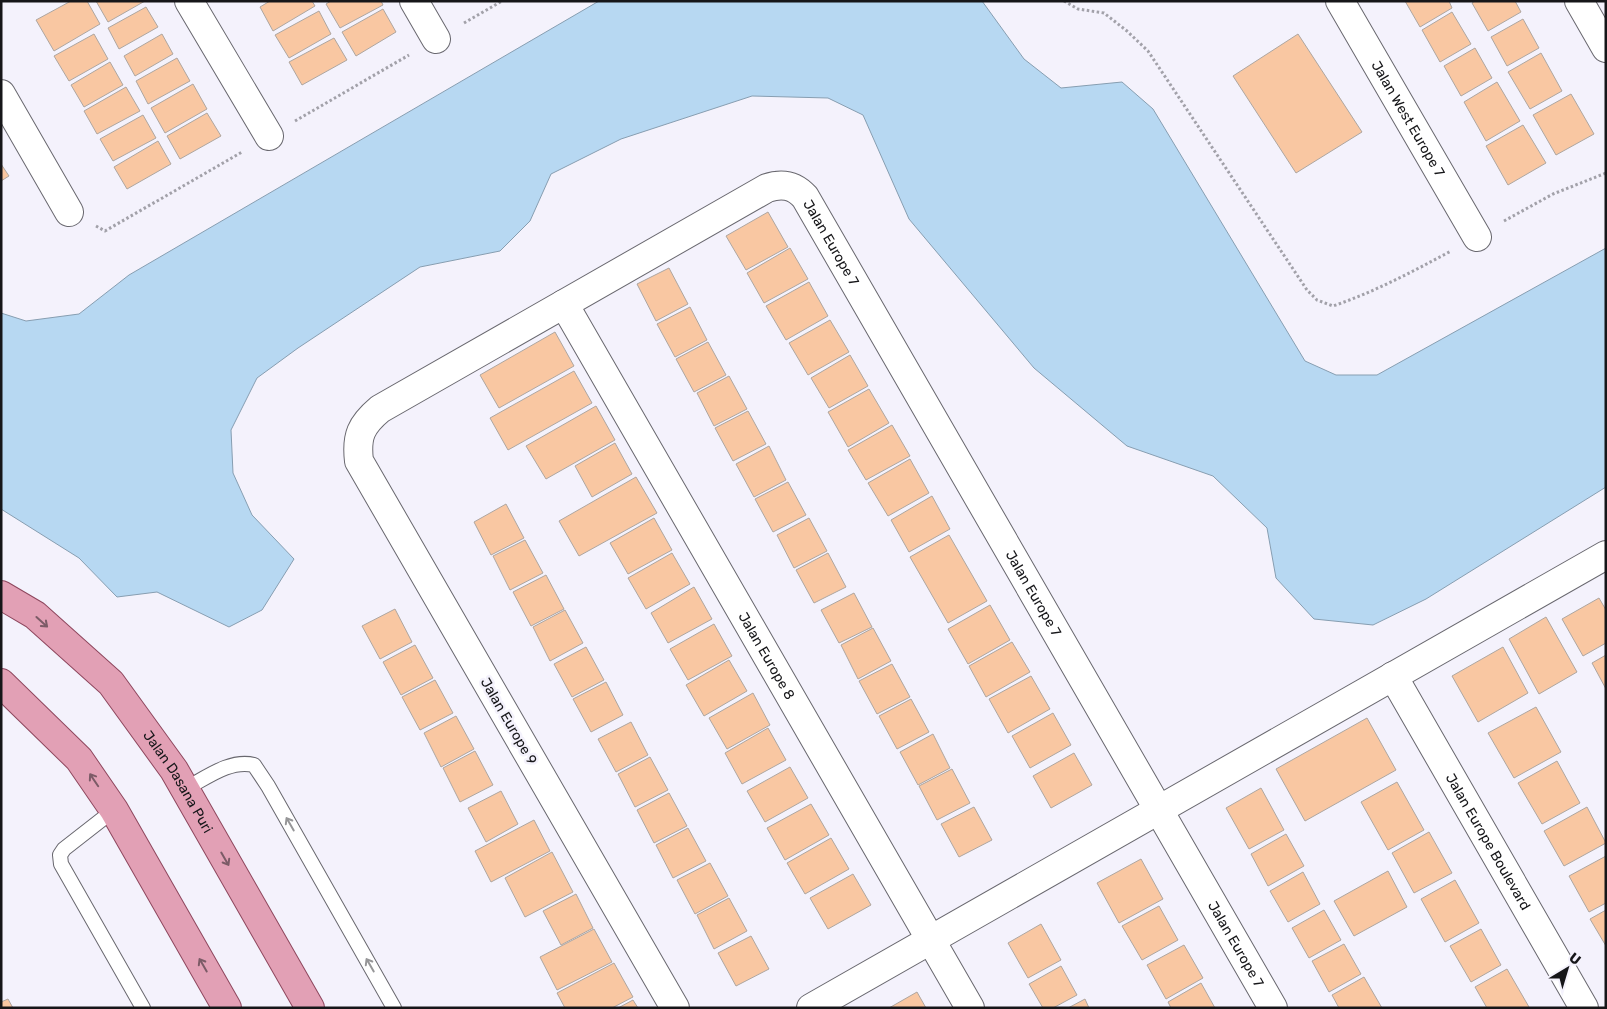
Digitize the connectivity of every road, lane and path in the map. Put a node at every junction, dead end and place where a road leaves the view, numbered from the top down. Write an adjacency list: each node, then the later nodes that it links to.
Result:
1 (189, 1): 9 (street)
2 (414, 1): 6 (street)
3 (1064, 1): 12 (path)
4 (1340, 1): 12 (street, Jalan West Europe 7)
5 (1579, 1): 7 (street)
6 (436, 39)
7 (1606, 48)
8 (1, 94): 11 (street)
9 (269, 136)
10 (1606, 173): 12 (path)
11 (69, 212)
12 (1476, 237)
13 (564, 304): 20 (street, Jalan Europe 7); 21 (street, Jalan Europe 8); 26 (street, Jalan Europe 9)
14 (1606, 556): 16 (street)
15 (1, 595): 18 (main road, Jalan Dasana Puri, one-way to 18)
16 (1393, 676): 20 (street); 30 (street, Jalan Europe Boulevard)
17 (1, 683): 19 (main road, one-way to 17)
18 (185, 789): 24 (main road, Jalan Dasana Puri, one-way to 24); 25 (lane, one-way to 18)
19 (114, 810): 22 (lane); 23 (main road, one-way to 19)
20 (1158, 810): 21 (street); 29 (street, Jalan Europe 7)
21 (931, 940): 27 (street); 28 (street, Jalan Europe 8)
22 (143, 1008)
23 (227, 1008)
24 (310, 1008)
25 (394, 1008)
26 (675, 1008)
27 (812, 1008)
28 (970, 1008)
29 (1273, 1008)
30 (1584, 1008)

